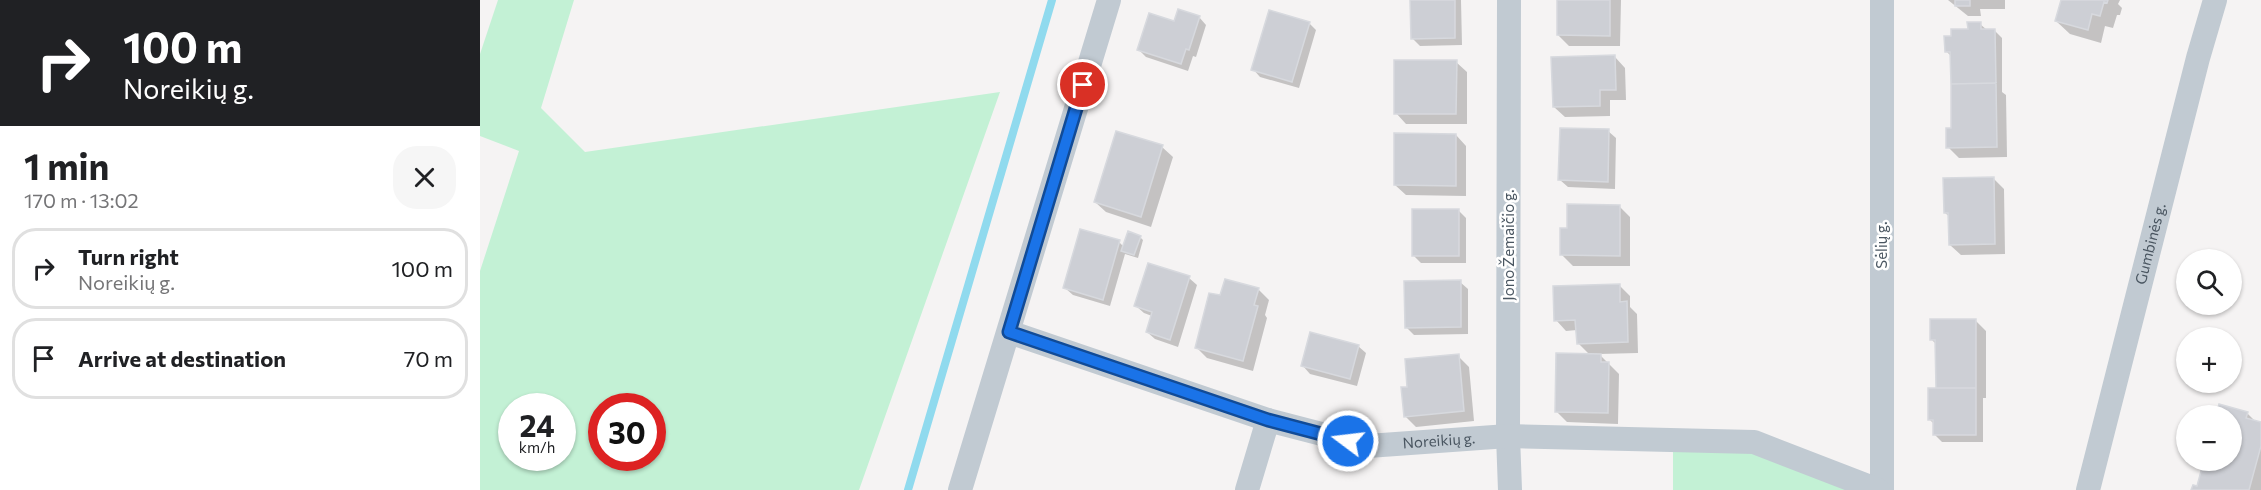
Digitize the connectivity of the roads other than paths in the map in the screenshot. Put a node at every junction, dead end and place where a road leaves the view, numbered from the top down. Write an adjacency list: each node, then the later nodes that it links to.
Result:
1 (1109, 0): 5 (street)
2 (1509, 0): 7 (street, Jono Žemaičio g.)
3 (1882, 0): 11 (street, Sėlių g.)
4 (2215, 0): 12 (street, Gumbinės g.)
5 (1009, 332): 6 (street, Noreikių g.); 8 (street)
6 (1268, 420): 7 (street, Noreikių g.); 9 (street)
7 (1508, 436): 10 (street, Jono Žemaičio g.); 11 (street, Noreikių g.)
8 (960, 490)
9 (1247, 490)
10 (1510, 490)
11 (1880, 490)
12 (2088, 490)

